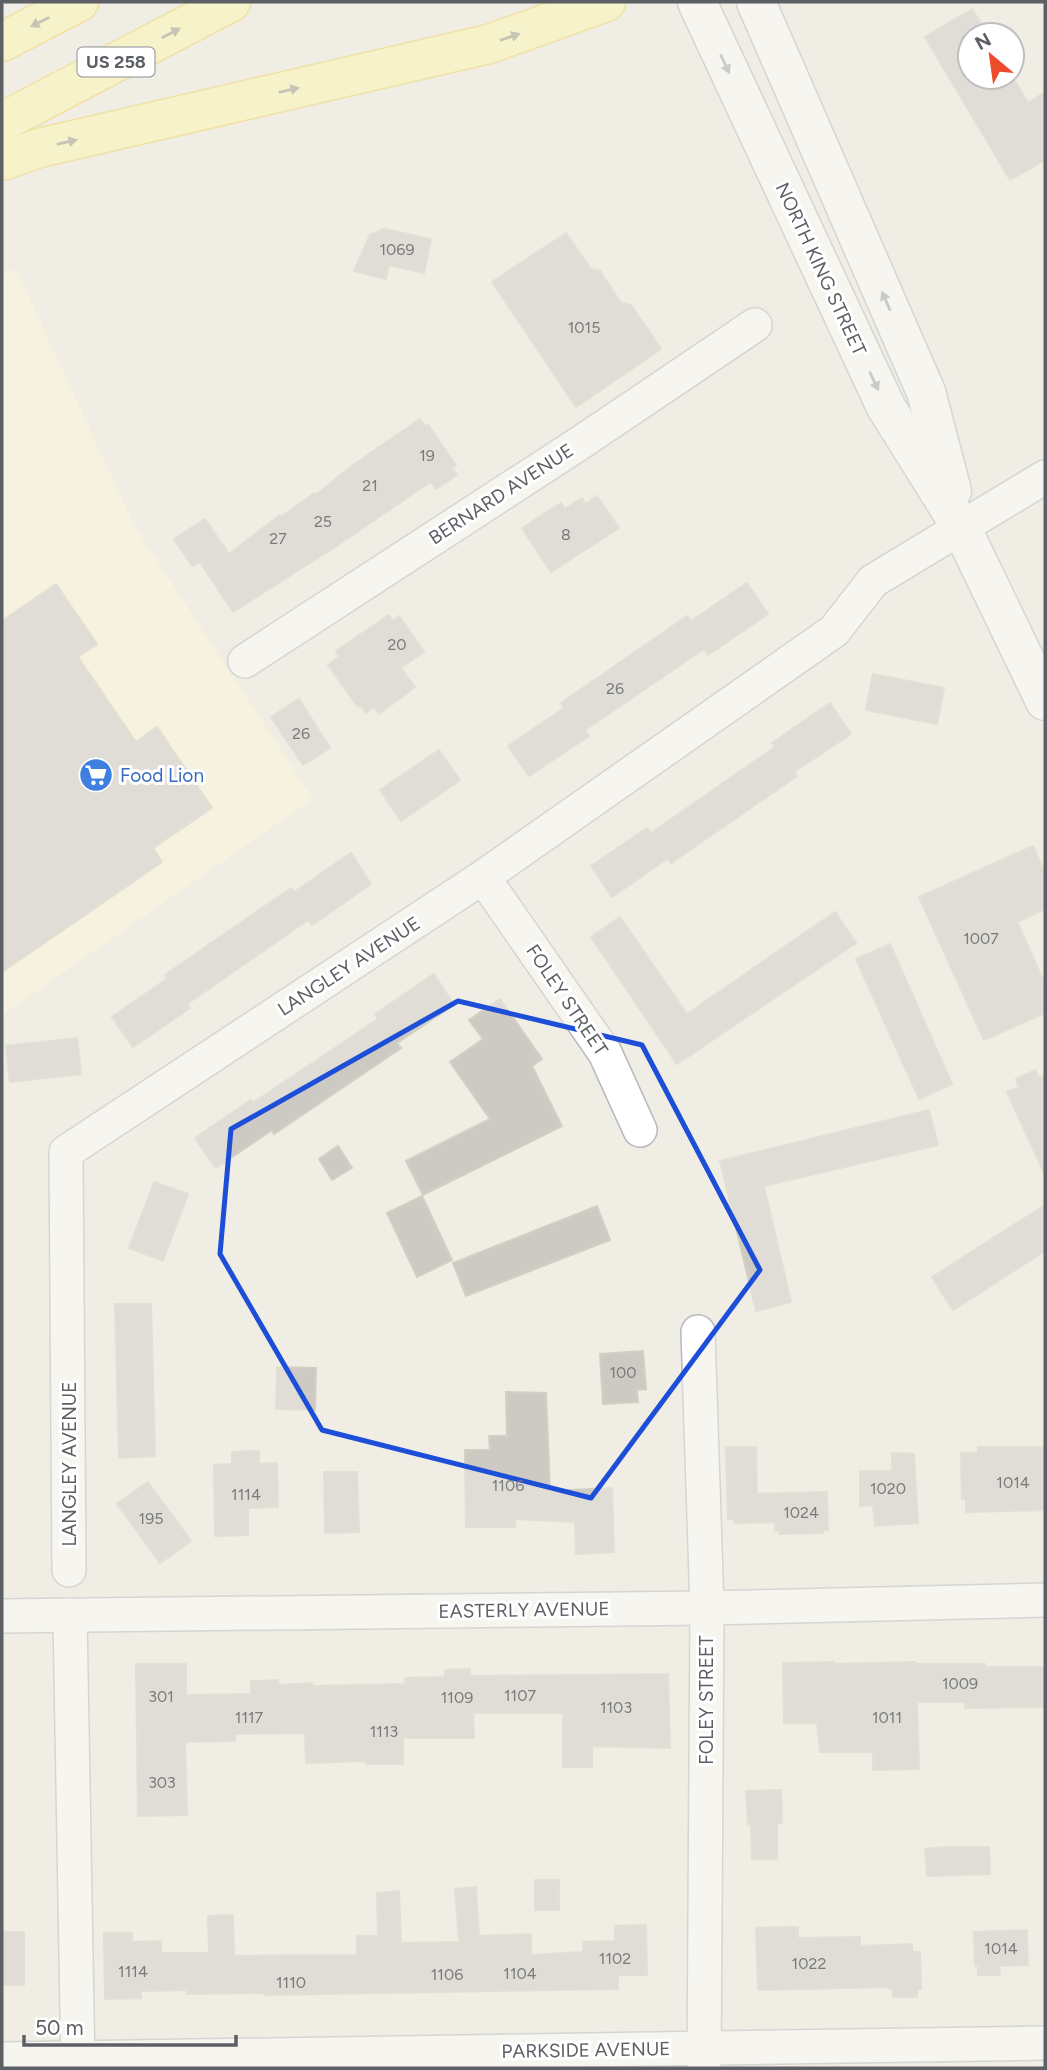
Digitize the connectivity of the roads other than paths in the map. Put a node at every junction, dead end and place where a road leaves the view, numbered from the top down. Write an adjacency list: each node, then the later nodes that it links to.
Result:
1 (79, 2): 6 (main road, one-way to 6)
2 (231, 2): 7 (main road, US 258, one-way to 2)
3 (607, 2): 8 (main road, one-way to 3)
4 (696, 2): 11 (main road, NORTH KING STREET, one-way to 11)
5 (756, 2): 11 (main road, NORTH KING STREET, one-way to 5)
6 (2, 42)
7 (2, 122)
8 (2, 161)
9 (755, 325): 12 (street, BERNARD AVENUE)
10 (1045, 477): 11 (street, LANGLEY AVENUE)
11 (961, 527): 13 (main road, NORTH KING STREET); 14 (street, LANGLEY AVENUE)
12 (245, 661)
13 (1045, 701)
14 (484, 877): 15 (street, FOLEY STREET); 17 (street, LANGLEY AVENUE)
15 (640, 1130)
16 (698, 1332): 19 (street, FOLEY STREET)
17 (69, 1570)
18 (1045, 1600): 19 (street, EASTERLY AVENUE)
19 (707, 1608): 20 (street, EASTERLY AVENUE); 23 (street, FOLEY STREET)
20 (70, 1615): 21 (street, EASTERLY AVENUE); 25 (street)
21 (2, 1616)
22 (1045, 2043): 23 (street, PARKSIDE AVENUE)
23 (704, 2058): 25 (street, PARKSIDE AVENUE)
24 (2, 2059): 25 (street, PARKSIDE AVENUE)
25 (78, 2063)

